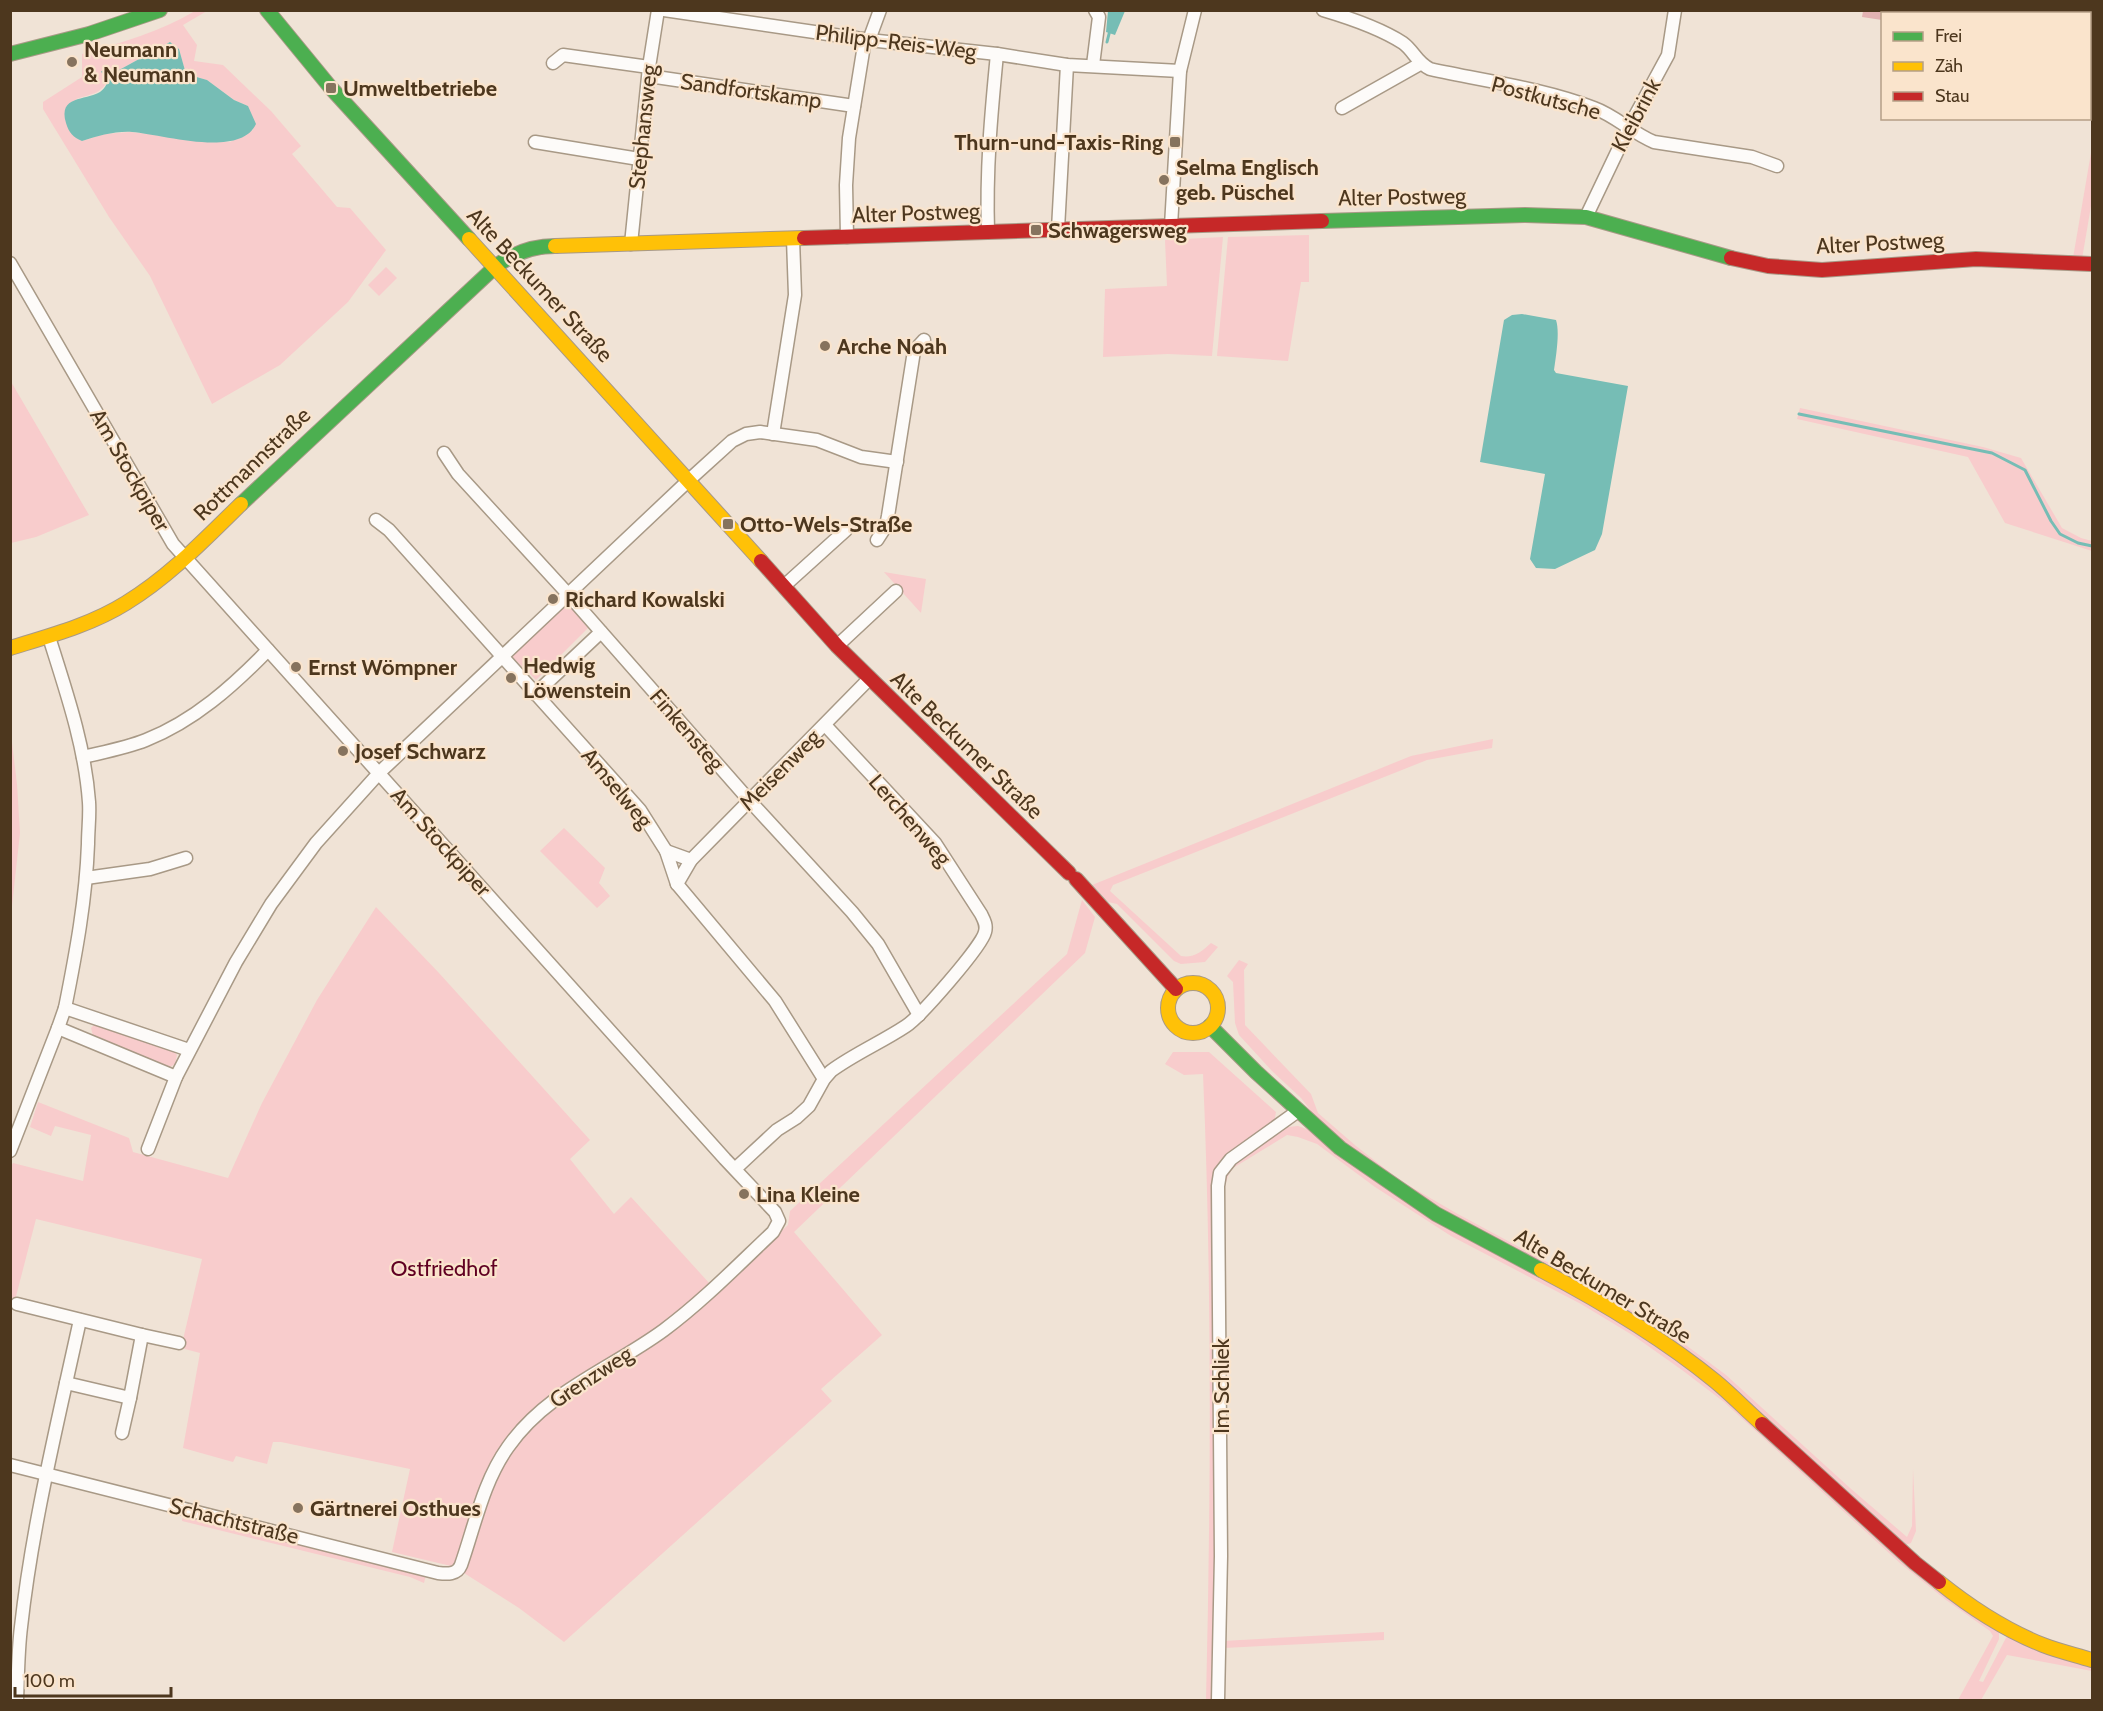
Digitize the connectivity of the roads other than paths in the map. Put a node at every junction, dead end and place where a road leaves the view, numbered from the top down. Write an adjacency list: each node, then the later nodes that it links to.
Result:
1 (160, 10): 11 (street)
2 (267, 10): 34 (street, Alte Beckumer Straße)
3 (658, 10): 17 (street, Stephansweg)
4 (664, 10): 10 (street, Philipp-Reis-Weg)
5 (880, 10): 10 (street)
6 (1095, 10): 16 (street)
7 (1195, 10): 18 (street)
8 (1323, 10): 15 (street)
9 (1675, 10): 21 (street, Kleibrink)
10 (867, 39): 12 (street, Philipp-Reis-Weg); 19 (street)
11 (10, 54)
12 (997, 54): 14 (street, Philipp-Reis-Weg); 28 (street)
13 (553, 63): 17 (street, Sandfortskamp)
14 (1067, 64): 16 (street, Philipp-Reis-Weg); 27 (street)
15 (1420, 64): 20 (street); 21 (street, Postkutsche)
16 (1093, 65): 18 (street, Philipp-Reis-Weg)
17 (649, 71): 19 (street, Sandfortskamp); 23 (street, Stephansweg)
18 (1180, 71): 26 (street)
19 (854, 106): 29 (street)
20 (1342, 108)
21 (1629, 127): 24 (street, Postkutsche); 25 (street, Kleibrink)
22 (535, 142): 23 (street)
23 (639, 159): 31 (street, Stephansweg)
24 (1777, 166)
25 (1586, 217): 26 (street, Alter Postweg); 33 (street, Alter Postweg)
26 (1171, 226): 27 (street, Alter Postweg)
27 (1058, 229): 28 (street, Alter Postweg)
28 (988, 232): 29 (street, Alter Postweg)
29 (847, 237): 30 (street, Alter Postweg)
30 (793, 238): 31 (street, Alter Postweg); 36 (street)
31 (631, 244): 34 (street, Alter Postweg)
32 (10, 263): 43 (street, Am Stockpiper)
33 (2092, 264)
34 (495, 267): 39 (street, Alte Beckumer Straße); 43 (street, Rottmannstraße)
35 (924, 340): 38 (street)
36 (772, 434): 38 (street); 39 (street)
37 (444, 453): 46 (street, Finkensteg)
38 (897, 462): 42 (street)
39 (689, 480): 44 (street, Alte Beckumer Straße); 46 (street)
40 (376, 519): 52 (street, Amselweg)
41 (846, 531): 44 (street)
42 (877, 540)
43 (186, 557): 48 (street, Rottmannstraße); 51 (street, Am Stockpiper)
44 (784, 586): 49 (street, Alte Beckumer Straße)
45 (896, 591): 49 (street)
46 (567, 593): 47 (street, Finkensteg); 52 (street)
47 (601, 632): 54 (street); 58 (street, Finkensteg)
48 (49, 637): 50 (street, Rottmannstraße); 56 (street)
49 (837, 646): 53 (street, Alte Beckumer Straße)
50 (10, 648)
51 (268, 650): 56 (street); 57 (street, Am Stockpiper)
52 (502, 656): 54 (street, Amselweg); 57 (street)
53 (869, 679): 55 (street, Meisenweg); 64 (street, Alte Beckumer Straße)
54 (535, 694): 59 (street, Amselweg)
55 (825, 725): 58 (street, Meisenweg); 66 (street, Lerchenweg)
56 (83, 757): 62 (street)
57 (380, 772): 69 (street); 75 (street, Am Stockpiper)
58 (749, 800): 61 (street, Meisenweg); 66 (street, Finkensteg)
59 (666, 851): 61 (street); 63 (street, Amselweg)
60 (186, 858): 62 (street)
61 (691, 860): 63 (street, Meisenweg)
62 (86, 878): 65 (street)
63 (677, 884): 71 (street, Amselweg)
64 (1176, 989): 67 (street); 67 (street)
65 (65, 1008): 68 (street); 69 (street)
66 (919, 1015): 71 (street, Lerchenweg)
67 (1210, 1026): 72 (street, Alte Beckumer Straße)
68 (58, 1028): 70 (street); 74 (street)
69 (189, 1050): 70 (street)
70 (177, 1077): 73 (street)
71 (824, 1079): 75 (street, Lerchenweg)
72 (1298, 1111): 87 (street, Alte Beckumer Straße); 89 (street, Im Schliek)
73 (148, 1149)
74 (10, 1151)
75 (735, 1169): 76 (street, Am Stockpiper)
76 (779, 1221): 86 (street, Grenzweg)
77 (16, 1304): 78 (street)
78 (80, 1320): 79 (street); 81 (street)
79 (142, 1335): 80 (street); 82 (street)
80 (179, 1343)
81 (66, 1383): 82 (street); 85 (street)
82 (130, 1398): 83 (street)
83 (122, 1433)
84 (10, 1465): 85 (street, Schachtstraße)
85 (45, 1474): 86 (street, Schachtstraße); 88 (street)
86 (457, 1571)
87 (2092, 1660)
88 (17, 1701)
89 (1218, 1701)

